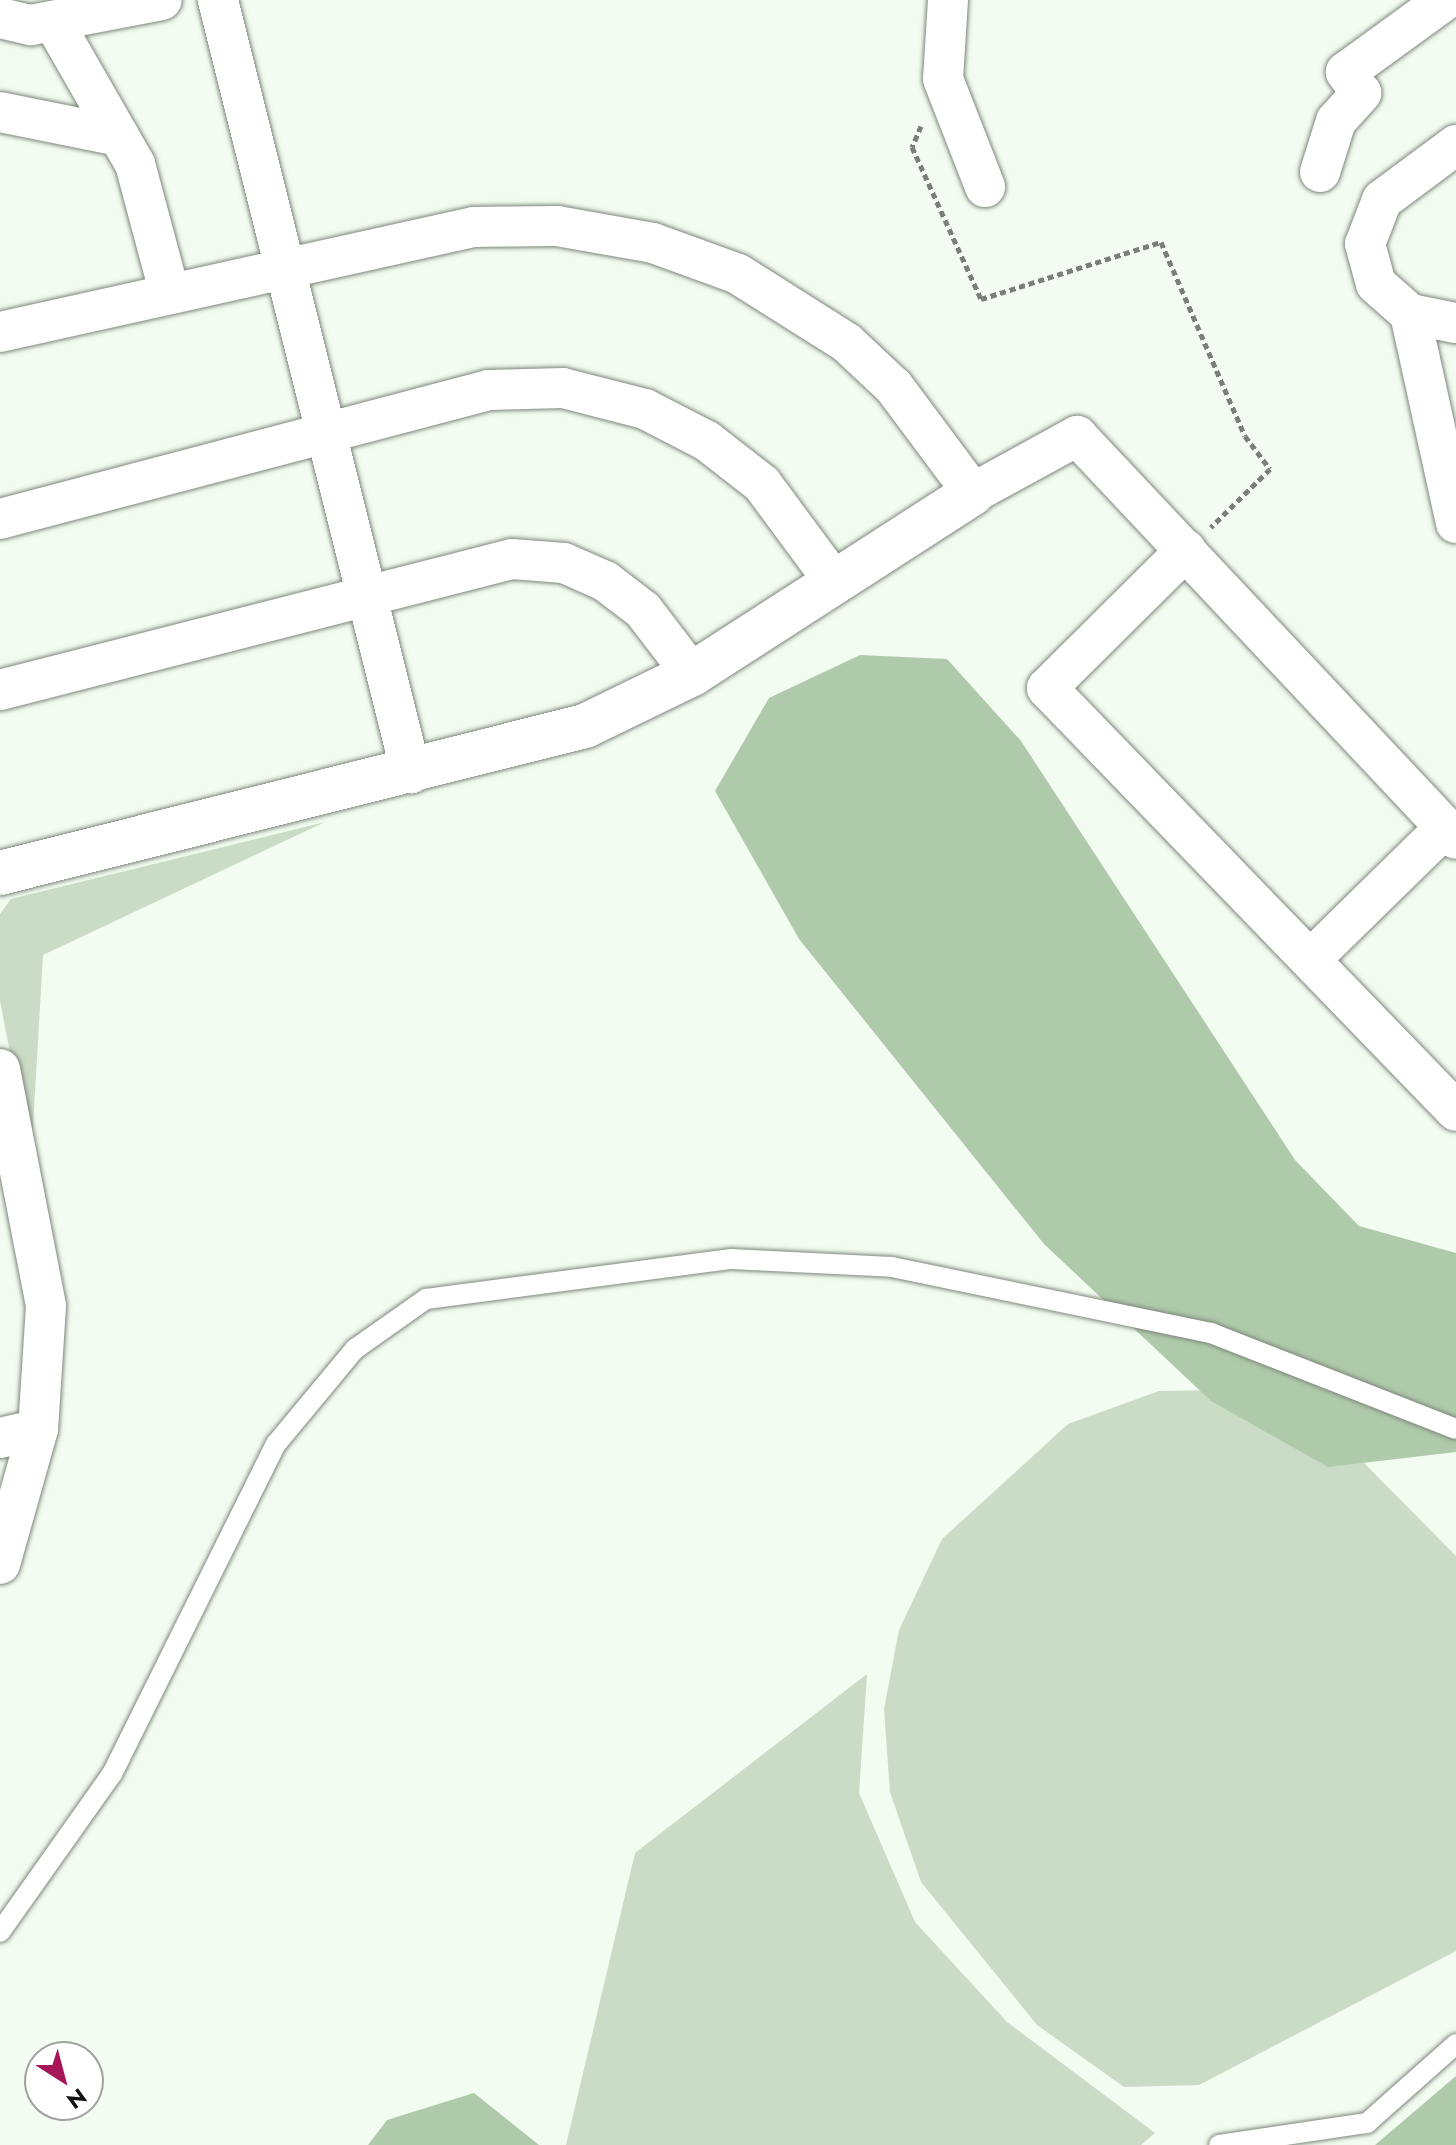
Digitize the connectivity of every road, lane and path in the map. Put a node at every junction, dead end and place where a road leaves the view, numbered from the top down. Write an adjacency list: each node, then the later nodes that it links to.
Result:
1 (162, 0): 6 (street)
2 (218, 0): 13 (street)
3 (948, 0): 12 (street)
4 (1442, 1): 11 (street)
5 (0, 18): 6 (street)
6 (53, 21): 8 (street)
7 (0, 112): 8 (street)
8 (119, 136): 14 (street)
9 (1456, 145): 15 (street)
10 (912, 147): 22 (path)
11 (1320, 172)
12 (985, 187)
13 (287, 264): 14 (street); 18 (street); 19 (street)
14 (169, 291): 17 (street)
15 (1410, 314): 16 (street); 21 (street)
16 (1456, 323)
17 (0, 332)
18 (330, 427): 20 (street); 23 (street); 24 (street)
19 (973, 493): 22 (street); 23 (street)
20 (0, 519)
21 (1456, 523)
22 (1198, 539): 28 (street); 30 (street)
23 (833, 580): 25 (street)
24 (369, 599): 25 (street); 26 (street); 27 (street)
25 (692, 674): 27 (street)
26 (0, 690)
27 (411, 773): 29 (street)
28 (1450, 833): 30 (street)
29 (0, 873)
30 (1311, 959): 32 (street)
31 (0, 1069): 33 (street)
32 (1456, 1111)
33 (15, 1230): 35 (street)
34 (1456, 1429): 37 (lane)
35 (19, 1434): 36 (street)
36 (0, 1564)
37 (0, 1932)
38 (1456, 2044): 39 (lane)
39 (1219, 2145)

